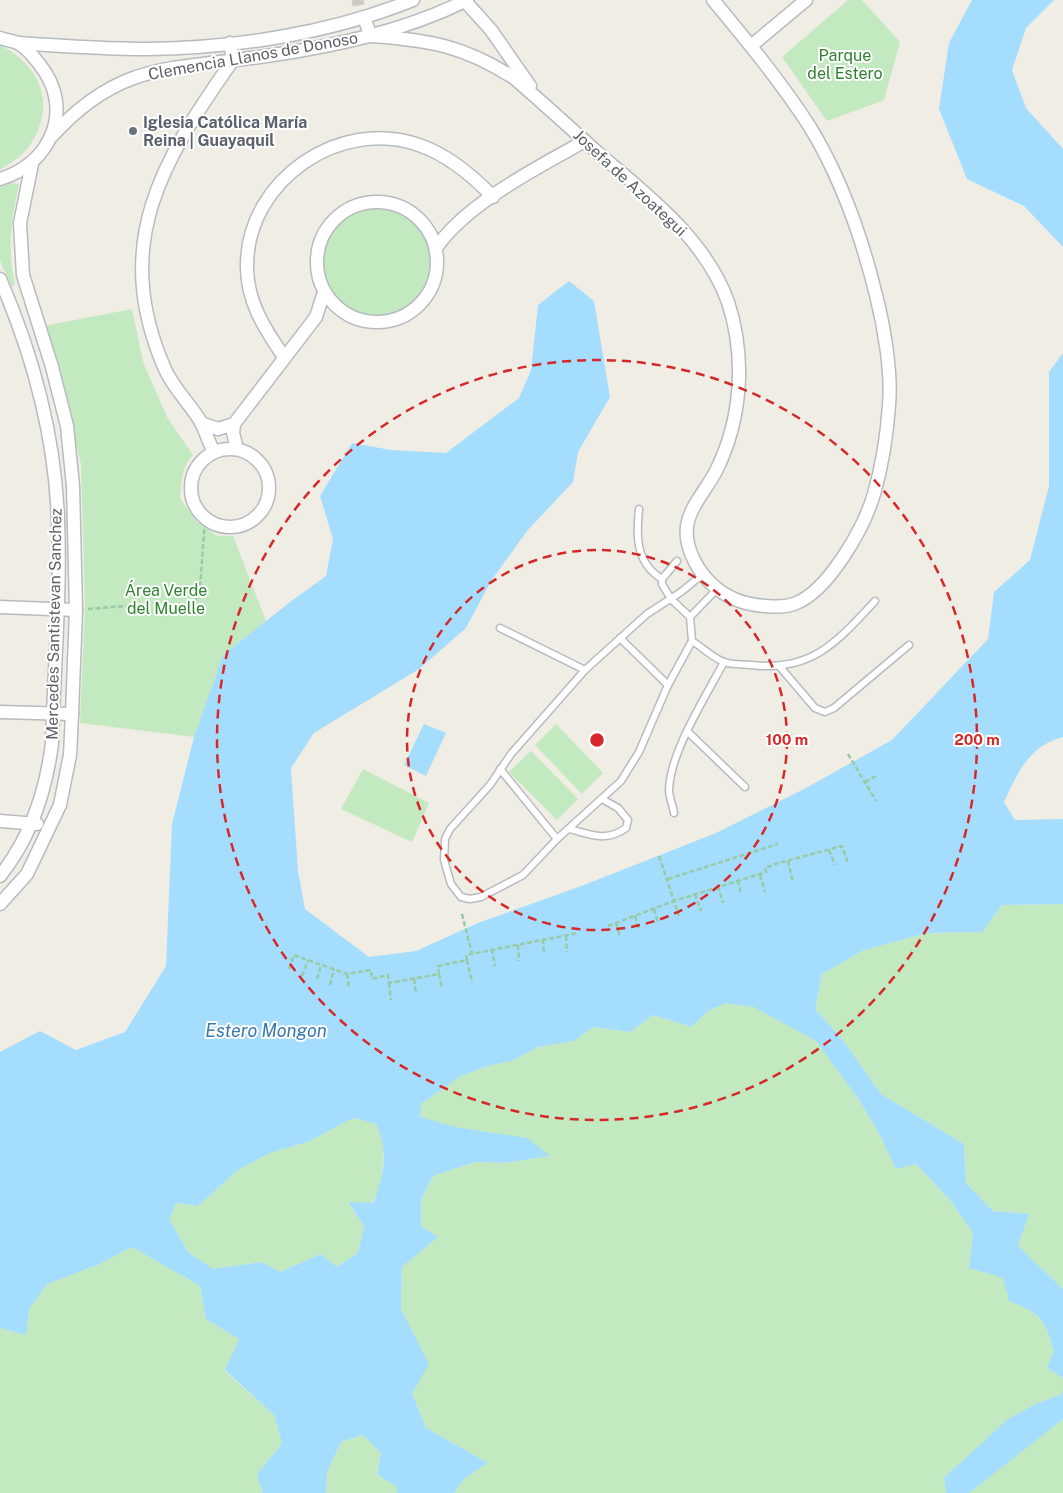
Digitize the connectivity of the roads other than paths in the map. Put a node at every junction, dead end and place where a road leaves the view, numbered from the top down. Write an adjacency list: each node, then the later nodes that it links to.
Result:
1 (413, 0): 5 (street, Clemencia Llanos de Donoso)
2 (465, 0): 6 (street, Clemencia Llanos de Donoso); 12 (street)
3 (713, 0): 10 (street)
4 (806, 0): 10 (street)
5 (364, 18): 6 (street); 9 (street, Clemencia Llanos de Donoso)
6 (371, 36): 11 (street, Clemencia Llanos de Donoso); 12 (street)
7 (0, 38): 8 (street)
8 (18, 43): 9 (street, Clemencia Llanos de Donoso); 13 (street)
9 (230, 43): 11 (street)
10 (751, 46): 36 (street, Josefa de Azoategui)
11 (233, 60): 13 (street, Clemencia Llanos de Donoso); 28 (street)
12 (536, 97): 14 (street, Josefa de Azoategui)
13 (52, 136): 15 (street)
14 (585, 141): 17 (street); 34 (street, Josefa de Azoategui)
15 (32, 164): 16 (street); 23 (street, Mercedes Santistevan Sanchez)
16 (0, 179)
17 (493, 197): 18 (street); 27 (street)
18 (458, 223): 19 (street); 20 (street)
19 (426, 226): 20 (street); 22 (street)
20 (436, 248): 24 (street)
21 (0, 279): 25 (street, Mercedes Santistevan Sanchez)
22 (324, 292): 24 (street); 26 (street)
23 (32, 304): 25 (street); 41 (street, Mercedes Santistevan Sanchez)
24 (337, 308): 26 (street)
25 (12, 312): 40 (street, Mercedes Santistevan Sanchez)
26 (316, 317): 27 (street)
27 (284, 357): 29 (street)
28 (201, 423): 29 (street); 31 (street)
29 (234, 424): 30 (street)
30 (237, 449): 31 (street); 31 (street)
31 (214, 452)
32 (639, 509): 35 (lane)
33 (677, 561): 35 (lane)
34 (703, 574): 36 (street, Josefa de Azoategui); 37 (lane)
35 (662, 579): 37 (lane)
36 (716, 589): 42 (lane)
37 (671, 599): 42 (lane); 44 (lane)
38 (875, 601): 48 (lane)
39 (0, 607): 40 (street)
40 (57, 610): 41 (street); 52 (street, Mercedes Santistevan Sanchez)
41 (76, 610): 53 (street, Mercedes Santistevan Sanchez)
42 (690, 617): 45 (lane)
43 (500, 628): 49 (lane)
44 (620, 638): 49 (lane); 50 (lane)
45 (692, 641): 47 (lane); 50 (lane)
46 (909, 645): 48 (lane)
47 (724, 662): 48 (lane); 54 (lane)
48 (780, 667)
49 (585, 670): 55 (lane)
50 (668, 685): 57 (lane)
51 (0, 712): 52 (street)
52 (52, 714): 53 (street); 60 (street, Mercedes Santistevan Sanchez)
53 (72, 714): 61 (street, Mercedes Santistevan Sanchez)
54 (687, 731): 56 (lane); 58 (lane)
55 (500, 769): 63 (lane); 63 (lane)
56 (745, 787)
57 (602, 799): 62 (lane); 62 (lane)
58 (674, 813)
59 (0, 821): 60 (street)
60 (32, 823): 61 (street); 64 (street, Mercedes Santistevan Sanchez)
61 (51, 825): 65 (street, Mercedes Santistevan Sanchez)
62 (570, 829): 63 (lane)
63 (557, 839)
64 (0, 876)
65 (0, 904)

